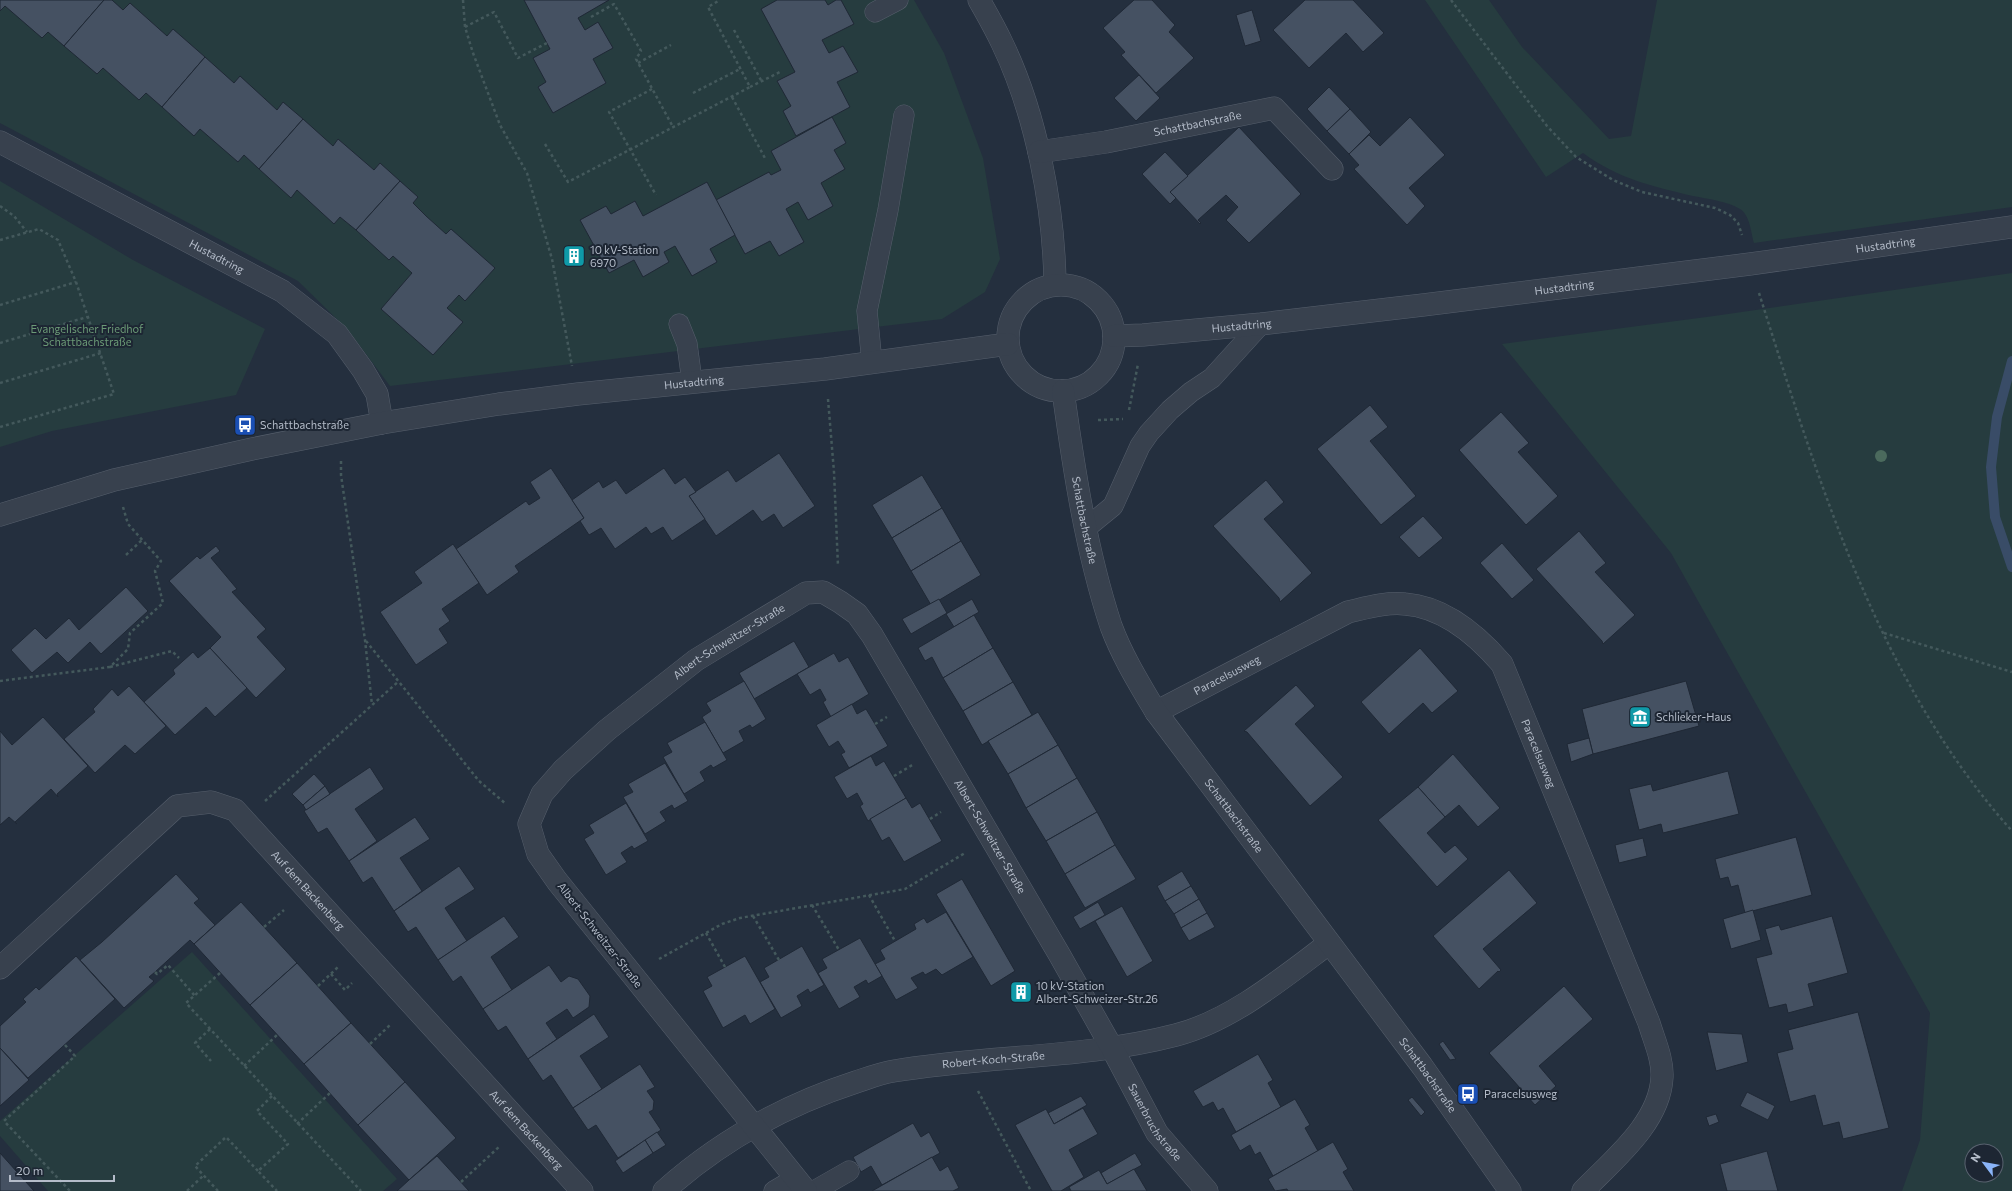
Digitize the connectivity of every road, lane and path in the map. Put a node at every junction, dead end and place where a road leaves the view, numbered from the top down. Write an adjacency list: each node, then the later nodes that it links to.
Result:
1 (463, 0): 8 (path)
2 (720, 0): 13 (path)
3 (898, 0): 6 (lane)
4 (979, 0): 25 (street)
5 (1451, 0): 33 (path)
6 (876, 12)
7 (590, 17): 12 (path)
8 (465, 26): 10 (path); 51 (path)
9 (734, 30): 15 (path)
10 (547, 43)
11 (671, 45): 12 (path)
12 (638, 63): 17 (path)
13 (740, 69): 16 (path); 18 (path)
14 (782, 71): 15 (path)
15 (762, 82): 16 (path)
16 (750, 87): 19 (path)
17 (652, 89): 21 (path); 24 (path)
18 (694, 93)
19 (732, 97): 21 (path); 26 (path)
20 (904, 115): 46 (lane)
21 (673, 127): 24 (path)
22 (0, 142): 54 (street, Hustadtring)
23 (545, 144): 24 (path)
24 (629, 150): 28 (path)
25 (1039, 152): 27 (street, Schattbachstraße); 35 (street)
26 (766, 160)
27 (1332, 169)
28 (656, 195)
29 (0, 206): 31 (path)
30 (2012, 227): 33 (street, Hustadtring)
31 (27, 232): 32 (path); 34 (path)
32 (0, 240)
33 (1750, 264): 40 (street, Hustadtring)
34 (76, 282): 36 (path); 38 (path)
35 (1055, 284): 42 (street); 44 (street)
36 (0, 305)
37 (1764, 309): 64 (path)
38 (87, 317): 43 (path); 45 (path)
39 (679, 324): 48 (lane)
40 (1261, 324): 41 (street, Hustadtring); 57 (lane)
41 (1143, 335): 42 (street, Hustadtring); 52 (path)
42 (1114, 336): 50 (street)
43 (0, 343)
44 (1008, 344): 46 (street, Hustadtring); 50 (street)
45 (101, 353): 49 (path); 55 (path)
46 (872, 363): 47 (street, Hustadtring)
47 (825, 369): 48 (street, Hustadtring); 62 (path)
48 (692, 381): 51 (street, Hustadtring)
49 (0, 383)
50 (1063, 391): 53 (street, Schattbachstraße)
51 (578, 394): 54 (street, Hustadtring)
52 (1128, 418): 53 (path); 57 (path)
53 (1067, 422): 60 (street, Schattbachstraße)
54 (382, 423): 56 (street, Hustadtring)
55 (0, 427)
56 (341, 431): 58 (street, Hustadtring); 65 (path)
57 (1150, 433): 60 (lane)
58 (114, 480): 59 (street, Hustadtring); 61 (path)
59 (0, 515)
60 (1086, 528): 72 (street, Schattbachstraße)
61 (142, 540): 63 (path); 67 (path)
62 (837, 543)
63 (126, 555)
64 (1884, 633): 68 (path); 75 (path)
65 (365, 640): 70 (path); 71 (path)
66 (179, 658): 67 (path)
67 (110, 667): 69 (path)
68 (2012, 672)
69 (0, 681)
70 (399, 681): 71 (path); 74 (path)
71 (372, 704): 73 (path)
72 (1156, 712): 84 (street, Schattbachstraße); 124 (street, Paracelsusweg)
73 (244, 820): 88 (street, Auf dem Backenberg); 105 (street, Auf dem Backenberg)
74 (529, 824): 76 (street, Albert-Schweitzer-Straße); 92 (street, Albert-Schweitzer-Straße)
75 (2012, 831)
76 (990, 839): 77 (path); 98 (street, Albert-Schweitzer-Straße)
77 (870, 895): 78 (path); 83 (path)
78 (812, 906): 80 (path); 85 (path)
79 (288, 914): 81 (path)
80 (753, 916): 82 (path); 86 (path)
81 (264, 927)
82 (706, 933): 87 (path); 92 (path)
83 (895, 942)
84 (1328, 944): 98 (street, Robert-Koch-Straße); 123 (street, Schattbachstraße)
85 (839, 950)
86 (779, 960)
87 (725, 967)
88 (0, 968)
89 (155, 972): 94 (path)
90 (220, 973): 94 (path)
91 (330, 974): 93 (path)
92 (631, 974): 106 (street, Albert-Schweitzer-Straße)
93 (318, 986)
94 (195, 996): 95 (path)
95 (210, 1029): 99 (path); 101 (path)
96 (277, 1035): 101 (path)
97 (65, 1045): 112 (path)
98 (1112, 1048): 100 (street, Robert-Koch-Straße); 122 (street, Sauerbruchstraße)
99 (211, 1061)
100 (967, 1061): 106 (street, Robert-Koch-Straße); 121 (path)
101 (244, 1066): 103 (path)
102 (330, 1093): 104 (path)
103 (272, 1096): 104 (path); 107 (path)
104 (297, 1124): 116 (path)
105 (522, 1125): 110 (path); 117 (street, Auf dem Backenberg)
106 (753, 1125): 111 (street); 118 (street, Robert-Koch-Straße)
107 (258, 1171): 109 (path); 115 (path)
108 (849, 1171): 120 (lane)
109 (204, 1175): 113 (path); 114 (path)
110 (461, 1182)
111 (801, 1185): 119 (lane)
112 (70, 1191)
113 (187, 1191)
114 (218, 1191)
115 (277, 1191)
116 (361, 1191)
117 (582, 1191)
118 (664, 1191)
119 (774, 1191)
120 (814, 1191)
121 (1031, 1191)
122 (1207, 1191)
123 (1510, 1191)
124 (1583, 1191)

